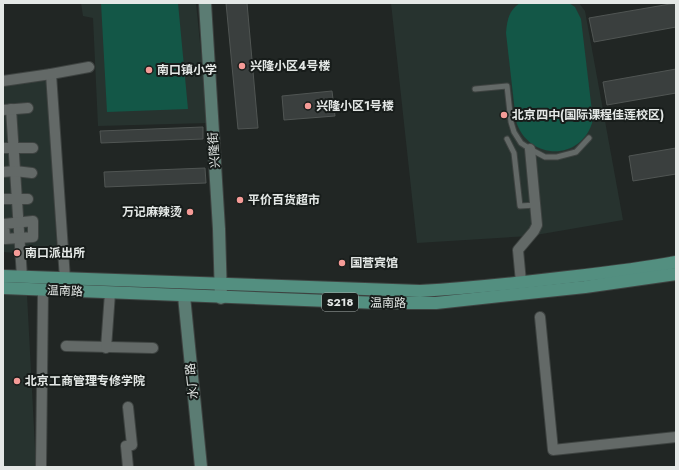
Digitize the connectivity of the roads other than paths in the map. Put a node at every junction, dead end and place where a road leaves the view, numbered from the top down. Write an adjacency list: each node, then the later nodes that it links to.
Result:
1 (205, 3): 28 (street, 兴隆街)
2 (89, 66): 3 (street)
3 (51, 74): 4 (street); 26 (street)
4 (3, 81)
5 (476, 89): 12 (lane)
6 (28, 108): 7 (street)
7 (7, 109): 10 (street)
8 (589, 138): 12 (lane)
9 (508, 139): 19 (lane)
10 (8, 148): 11 (street); 13 (street)
11 (33, 148)
12 (530, 149): 19 (street)
13 (15, 171): 14 (street); 15 (street); 17 (street)
14 (3, 172)
15 (32, 173)
16 (4, 199): 17 (street)
17 (16, 199): 18 (street); 20 (street)
18 (28, 199)
19 (536, 205): 27 (street)
20 (18, 222): 21 (street); 21 (street); 21 (street)
21 (20, 238): 25 (street)
22 (676, 262): 27 (main road, 温南路 / S218)
23 (676, 274): 33 (main road, 温南路 / S218)
24 (3, 276): 25 (main road, 温南路 / S218)
25 (22, 277): 26 (main road, 温南路 / S218)
26 (65, 279): 28 (main road, 温南路 / S218)
27 (521, 282): 28 (main road, 温南路 / S218)
28 (221, 284): 33 (street, 兴隆街)
29 (3, 288): 30 (main road, 温南路 / S218)
30 (43, 290): 31 (main road, 温南路 / S218); 40 (street)
31 (110, 293): 32 (main road, 温南路 / S218); 36 (street)
32 (184, 296): 33 (main road, 温南路 / S218); 42 (street, 水厂路)
33 (221, 298)
34 (540, 318): 39 (street)
35 (66, 346): 36 (street)
36 (106, 348): 37 (street)
37 (153, 348)
38 (128, 407): 41 (street)
39 (676, 437)
40 (41, 467)
41 (128, 467)
42 (201, 467)

